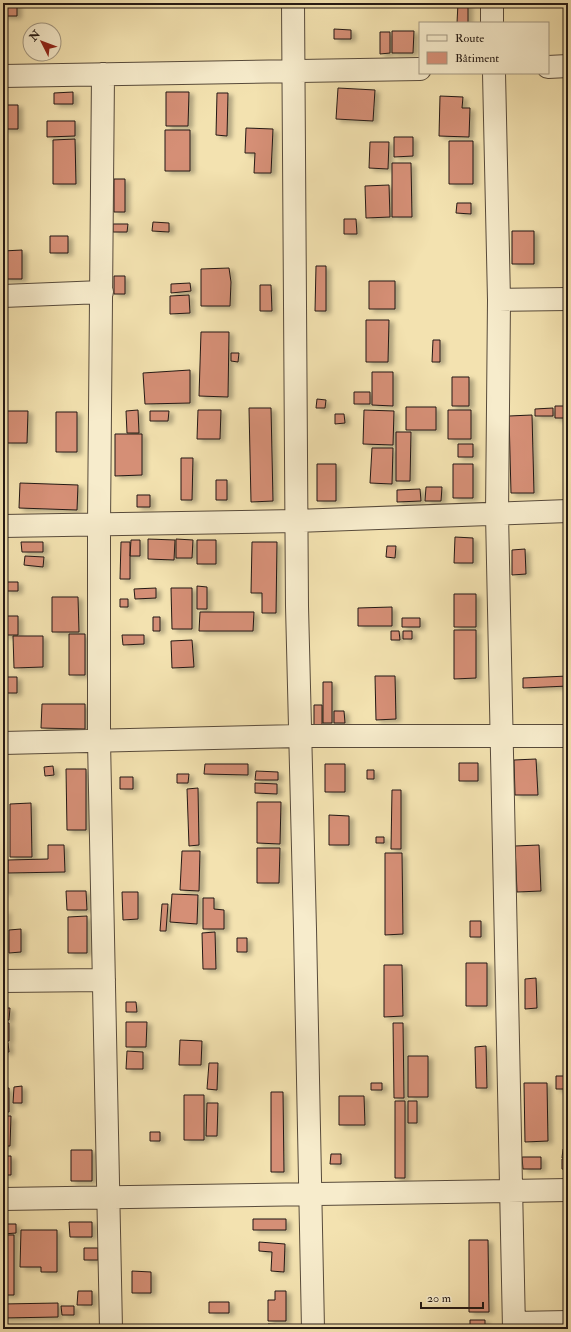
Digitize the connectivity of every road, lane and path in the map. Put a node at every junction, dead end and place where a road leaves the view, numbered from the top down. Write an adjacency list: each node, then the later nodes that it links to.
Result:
1 (293, 3): 7 (street)
2 (492, 3): 3 (street)
3 (492, 22)
4 (568, 66): 5 (street)
5 (549, 67)
6 (419, 69): 7 (street)
7 (294, 71): 8 (street); 17 (street)
8 (103, 74): 10 (street); 11 (street)
9 (494, 74): 14 (street)
10 (3, 76)
11 (102, 292): 12 (street); 18 (street)
12 (3, 296)
13 (568, 299): 14 (street)
14 (499, 300): 16 (street)
15 (568, 511): 16 (street)
16 (497, 514): 17 (street); 21 (street)
17 (296, 522): 18 (street); 20 (street)
18 (99, 524): 19 (street); 23 (street)
19 (3, 526)
20 (300, 736): 21 (street); 23 (street); 29 (street)
21 (502, 736): 22 (street); 28 (street)
22 (568, 736)
23 (99, 741): 24 (street); 25 (street)
24 (3, 743)
25 (104, 980): 26 (street); 30 (street)
26 (3, 981)
27 (568, 1190): 28 (street)
28 (511, 1191): 29 (street); 33 (street)
29 (310, 1194): 30 (street); 35 (street)
30 (108, 1197): 31 (street); 34 (street)
31 (3, 1199)
32 (568, 1322): 33 (street)
33 (514, 1326)
34 (111, 1329)
35 (313, 1329)

